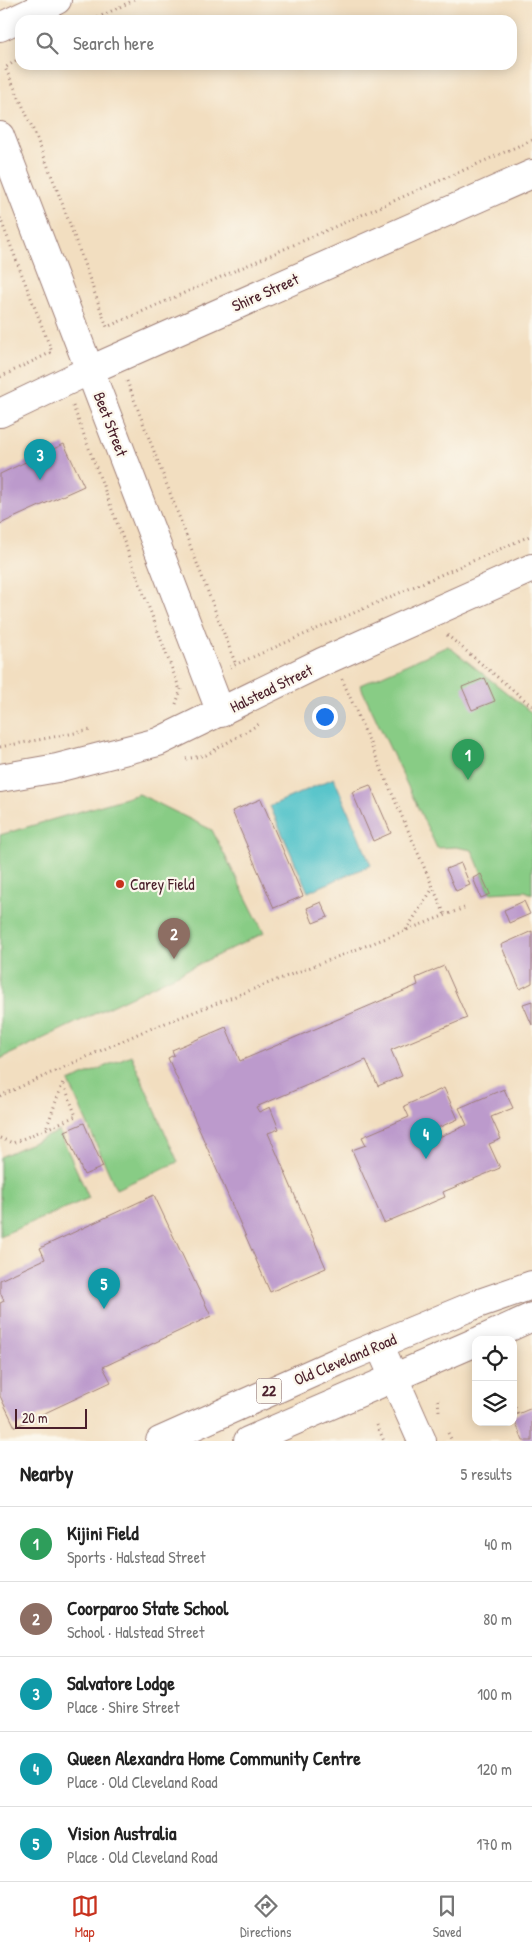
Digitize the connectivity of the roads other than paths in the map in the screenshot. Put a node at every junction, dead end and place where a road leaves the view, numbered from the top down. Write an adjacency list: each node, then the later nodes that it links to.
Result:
1 (57, 0): 2 (main road)
2 (25, 15)
3 (15, 20): 4 (main road)
4 (0, 27)
5 (0, 136): 7 (main road, Beet Street)
6 (532, 174): 7 (main road, Shire Street)
7 (90, 370): 8 (main road, Shire Street); 10 (main road, Beet Street)
8 (0, 413)
9 (532, 568): 10 (main road, Halstead Street)
10 (221, 713): 11 (main road, Halstead Street)
11 (0, 778)
12 (532, 1285): 15 (main road, Old Cleveland Road / 22)
13 (532, 1317): 14 (main road)
14 (490, 1336)
15 (379, 1344): 17 (main road); 18 (main road, Old Cleveland Road / 22)
16 (472, 1344): 17 (main road, 22)
17 (395, 1377): 19 (main road, 22); 20 (main road)
18 (160, 1441)
19 (248, 1441)
20 (422, 1441)

